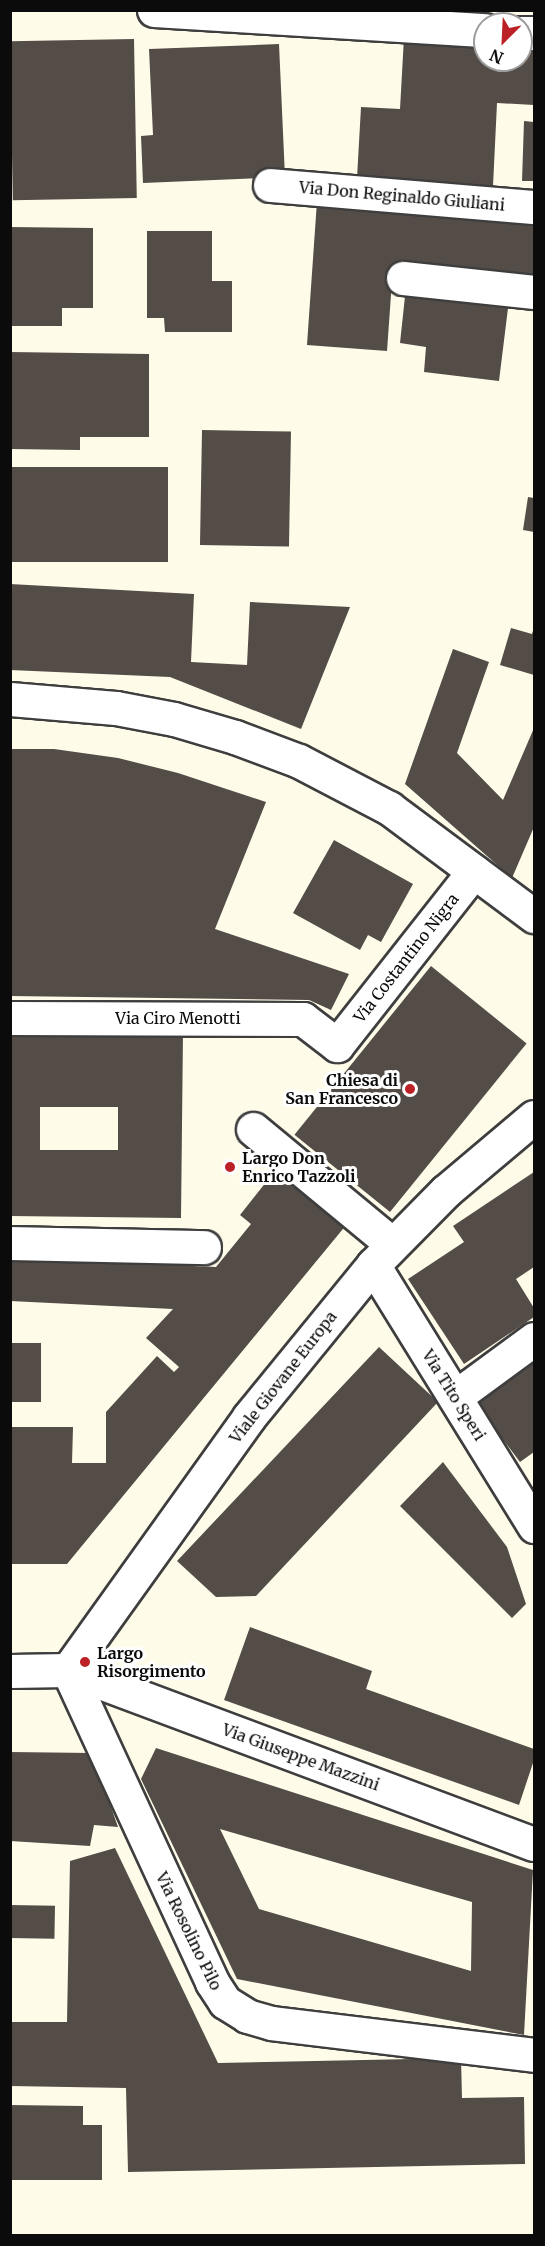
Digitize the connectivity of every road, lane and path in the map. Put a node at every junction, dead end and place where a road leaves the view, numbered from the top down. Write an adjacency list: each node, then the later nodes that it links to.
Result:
1 (154, 10): 2 (street)
2 (473, 29)
3 (270, 185): 4 (street, Via Don Reginaldo Giuliani)
4 (534, 207)
5 (403, 278): 6 (street)
6 (534, 292)
7 (10, 699): 8 (street)
8 (474, 871): 9 (street); 11 (street, Via Costantino Nigra)
9 (534, 914)
10 (10, 1017): 11 (street, Via Ciro Menotti)
11 (337, 1045)
12 (534, 1117): 16 (street, Viale Giovane Europa)
13 (253, 1129): 16 (street, Via Tito Speri)
14 (10, 1243): 15 (street)
15 (204, 1247)
16 (382, 1255): 18 (street, Via Tito Speri); 20 (street, Viale Giovane Europa)
17 (534, 1339): 18 (street)
18 (455, 1397): 19 (street, Via Tito Speri)
19 (534, 1526)
20 (68, 1670): 21 (street); 22 (street, Via Giuseppe Mazzini); 23 (street, Via Rosolino Pilo)
21 (10, 1671)
22 (534, 1844)
23 (534, 2055)

